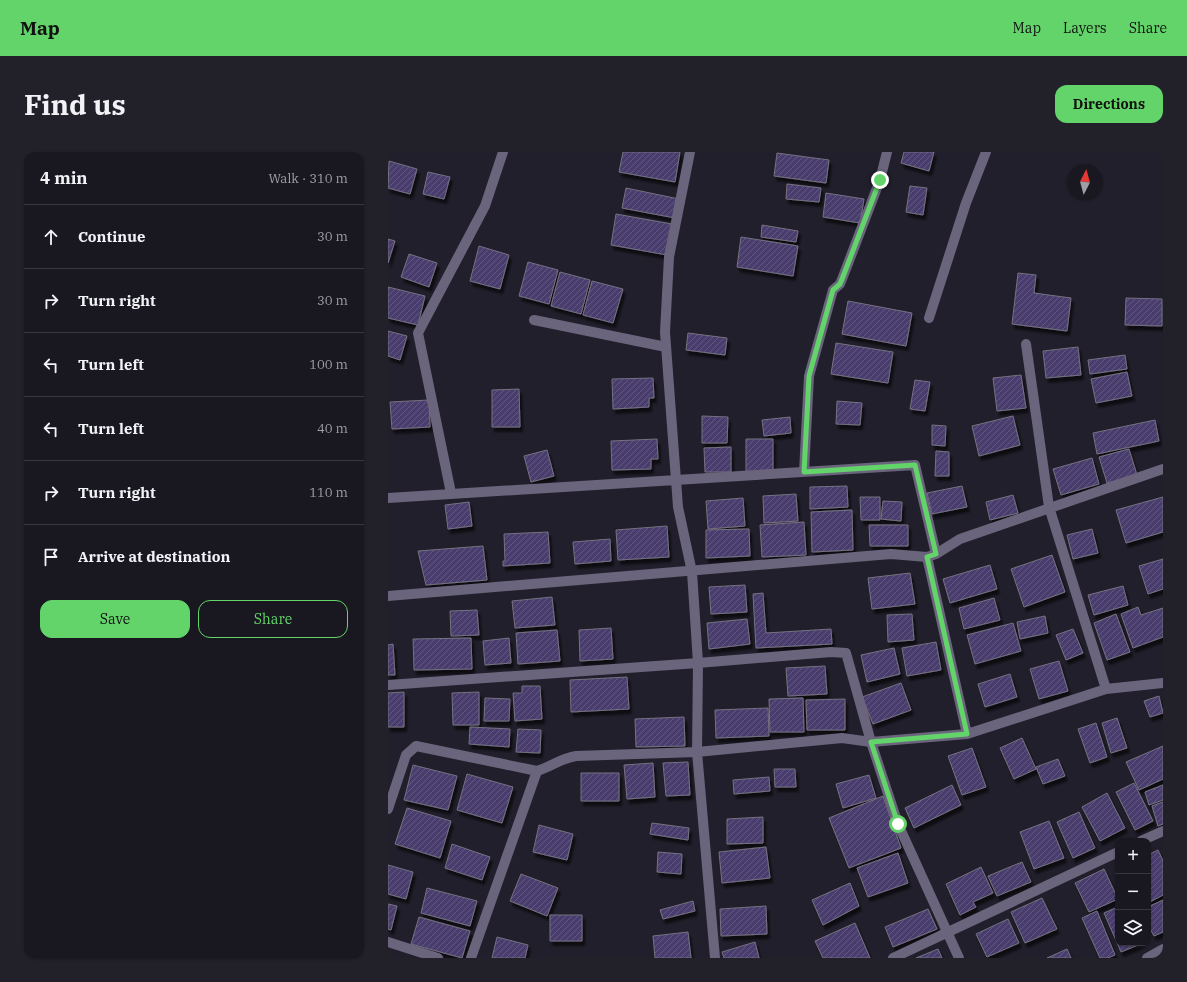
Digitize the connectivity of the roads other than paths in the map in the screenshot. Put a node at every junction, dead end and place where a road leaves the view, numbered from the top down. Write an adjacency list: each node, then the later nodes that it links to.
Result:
1 (502, 152): 12 (street)
2 (690, 152): 8 (street)
3 (886, 152): 10 (street)
4 (986, 152): 5 (street)
5 (929, 318)
6 (534, 320): 8 (street)
7 (1026, 344): 14 (street)
8 (666, 347): 11 (street)
9 (1163, 469): 14 (street)
10 (804, 472): 11 (street); 15 (street)
11 (676, 479): 12 (street); 16 (street)
12 (451, 493): 13 (street)
13 (388, 498)
14 (1049, 507): 15 (street); 21 (street)
15 (932, 555): 16 (street); 22 (street)
16 (692, 572): 17 (street); 18 (street)
17 (388, 596)
18 (698, 663): 19 (street); 23 (street); 24 (street)
19 (388, 685)
20 (1162, 685): 21 (street)
21 (1106, 689): 22 (street)
22 (967, 734): 23 (street)
23 (871, 742): 24 (street); 30 (street)
24 (697, 752): 25 (street); 35 (street)
25 (537, 771): 26 (street); 34 (street)
26 (388, 809)
27 (1163, 831): 28 (street)
28 (1148, 838)
29 (1115, 853): 30 (street)
30 (949, 933): 36 (street); 37 (street)
31 (388, 942): 33 (street)
32 (1163, 949): 38 (street)
33 (438, 958)
34 (471, 958)
35 (715, 958)
36 (893, 958)
37 (960, 958)
38 (1147, 958)

